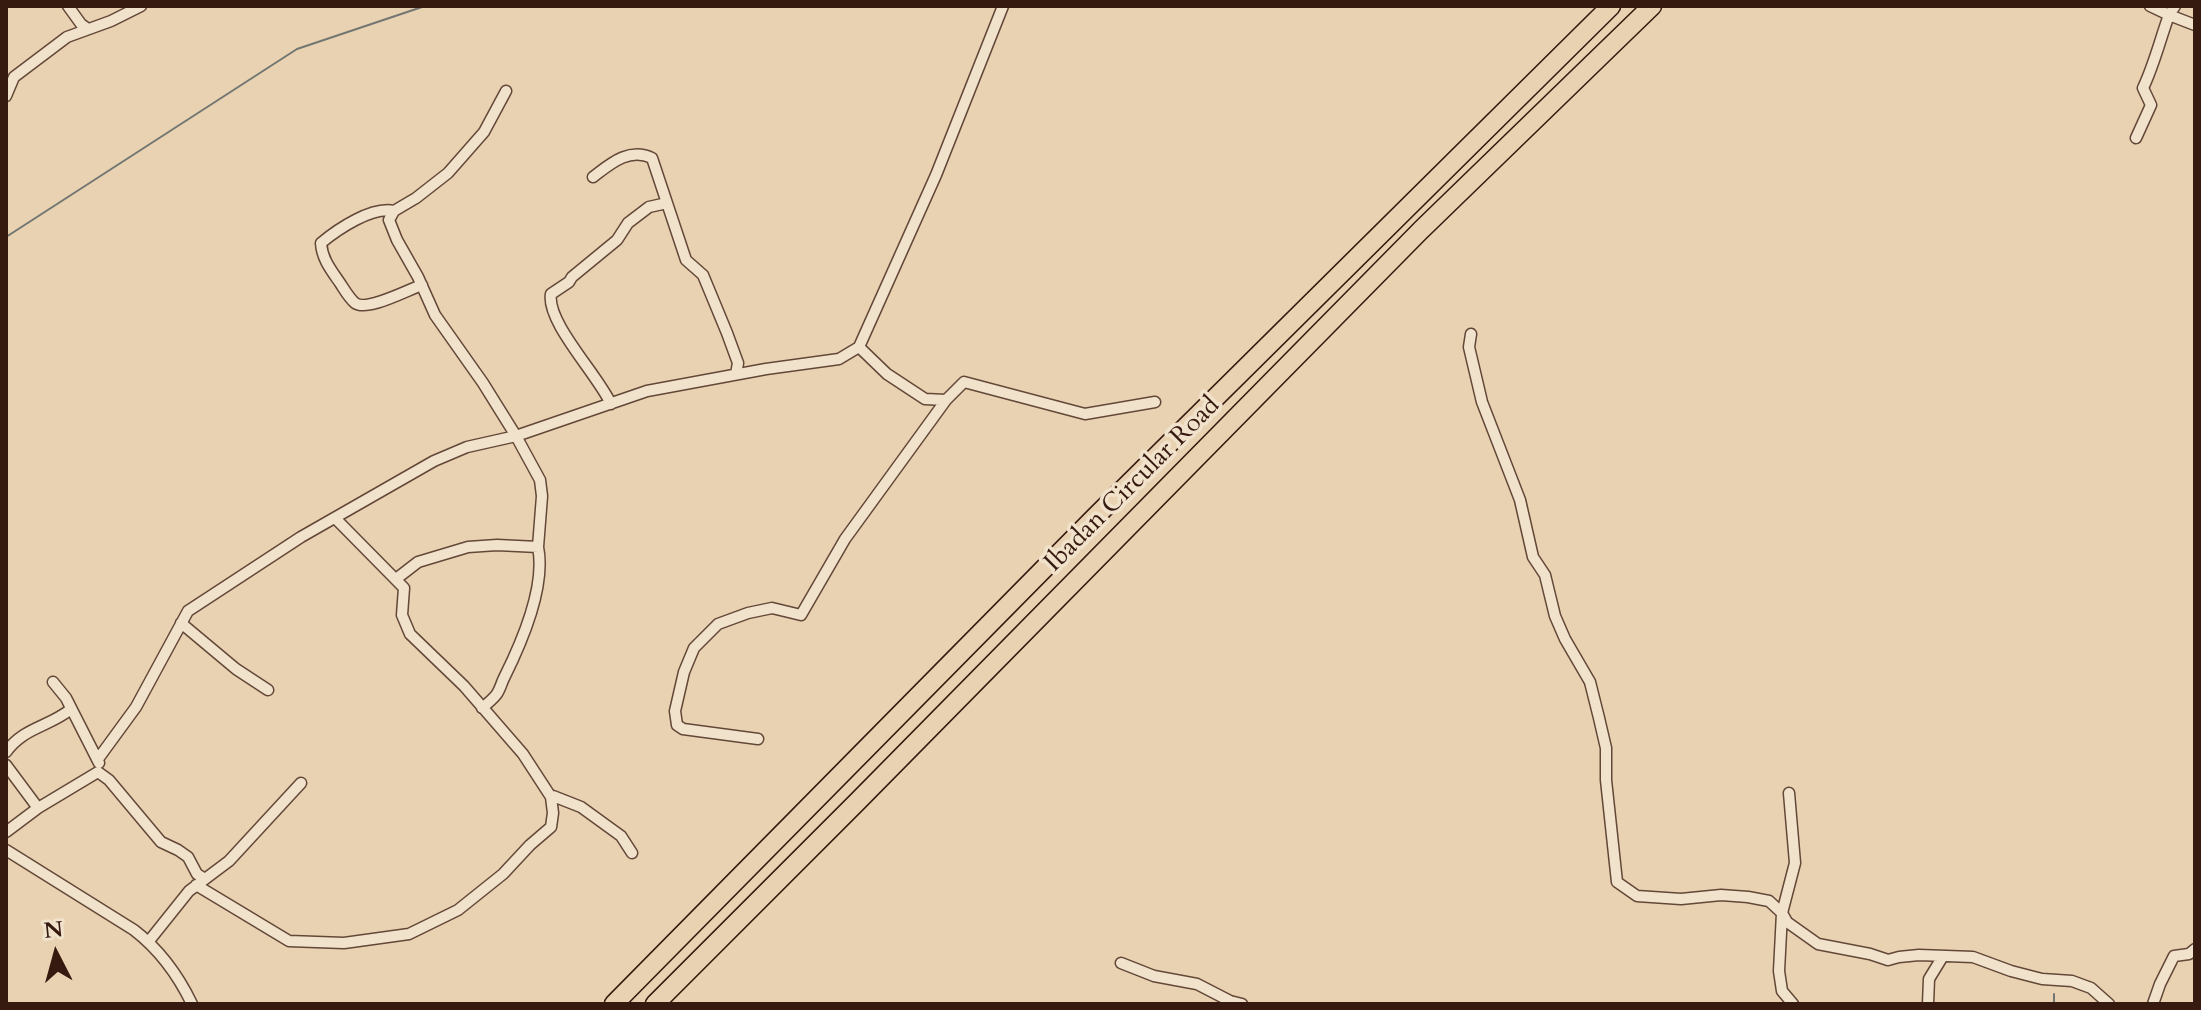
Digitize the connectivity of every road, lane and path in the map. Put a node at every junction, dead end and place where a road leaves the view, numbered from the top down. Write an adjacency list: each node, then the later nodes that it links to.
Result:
1 (68, 6): 9 (street)
2 (141, 6): 9 (street)
3 (1003, 6): 18 (street)
4 (1611, 6): 51 (highway, Ibadan Circular Road)
5 (1652, 6): 52 (highway, Ibadan Circular Road)
6 (2150, 6): 7 (street)
7 (2172, 11): 8 (street); 12 (street)
8 (2195, 25)
9 (88, 29): 11 (street)
10 (506, 91): 15 (street)
11 (6, 96)
12 (2136, 138)
13 (593, 177): 14 (street)
14 (667, 203): 19 (street); 22 (street)
15 (394, 211): 16 (street); 16 (street)
16 (422, 285): 23 (street)
17 (1471, 334): 45 (street)
18 (859, 347): 19 (street); 20 (street)
19 (736, 374): 22 (street)
20 (946, 400): 21 (street); 32 (street)
21 (1155, 402)
22 (611, 404): 23 (street)
23 (516, 436): 24 (street); 25 (street)
24 (335, 518): 26 (street); 27 (street)
25 (538, 547): 26 (street); 30 (street)
26 (396, 579): 30 (street)
27 (181, 623): 29 (street); 34 (street)
28 (53, 682): 31 (street)
29 (268, 690)
30 (482, 708): 39 (street)
31 (71, 709): 33 (street); 34 (street)
32 (758, 739)
33 (6, 752)
34 (98, 759): 36 (street)
35 (6, 765): 40 (street)
36 (98, 772): 40 (street); 44 (street)
37 (301, 783): 44 (street)
38 (1789, 793): 45 (street)
39 (551, 797): 43 (street); 44 (street)
40 (38, 808): 41 (street)
41 (6, 832)
42 (6, 850): 46 (street)
43 (632, 853)
44 (201, 882): 46 (street)
45 (1782, 913): 48 (street); 54 (street)
46 (149, 941): 50 (street)
47 (2195, 949): 57 (street)
48 (1943, 956): 55 (street); 56 (street)
49 (1121, 963): 53 (street)
50 (192, 1004)
51 (614, 1004)
52 (655, 1004)
53 (1242, 1004)
54 (1793, 1004)
55 (1928, 1004)
56 (2109, 1004)
57 (2153, 1004)

